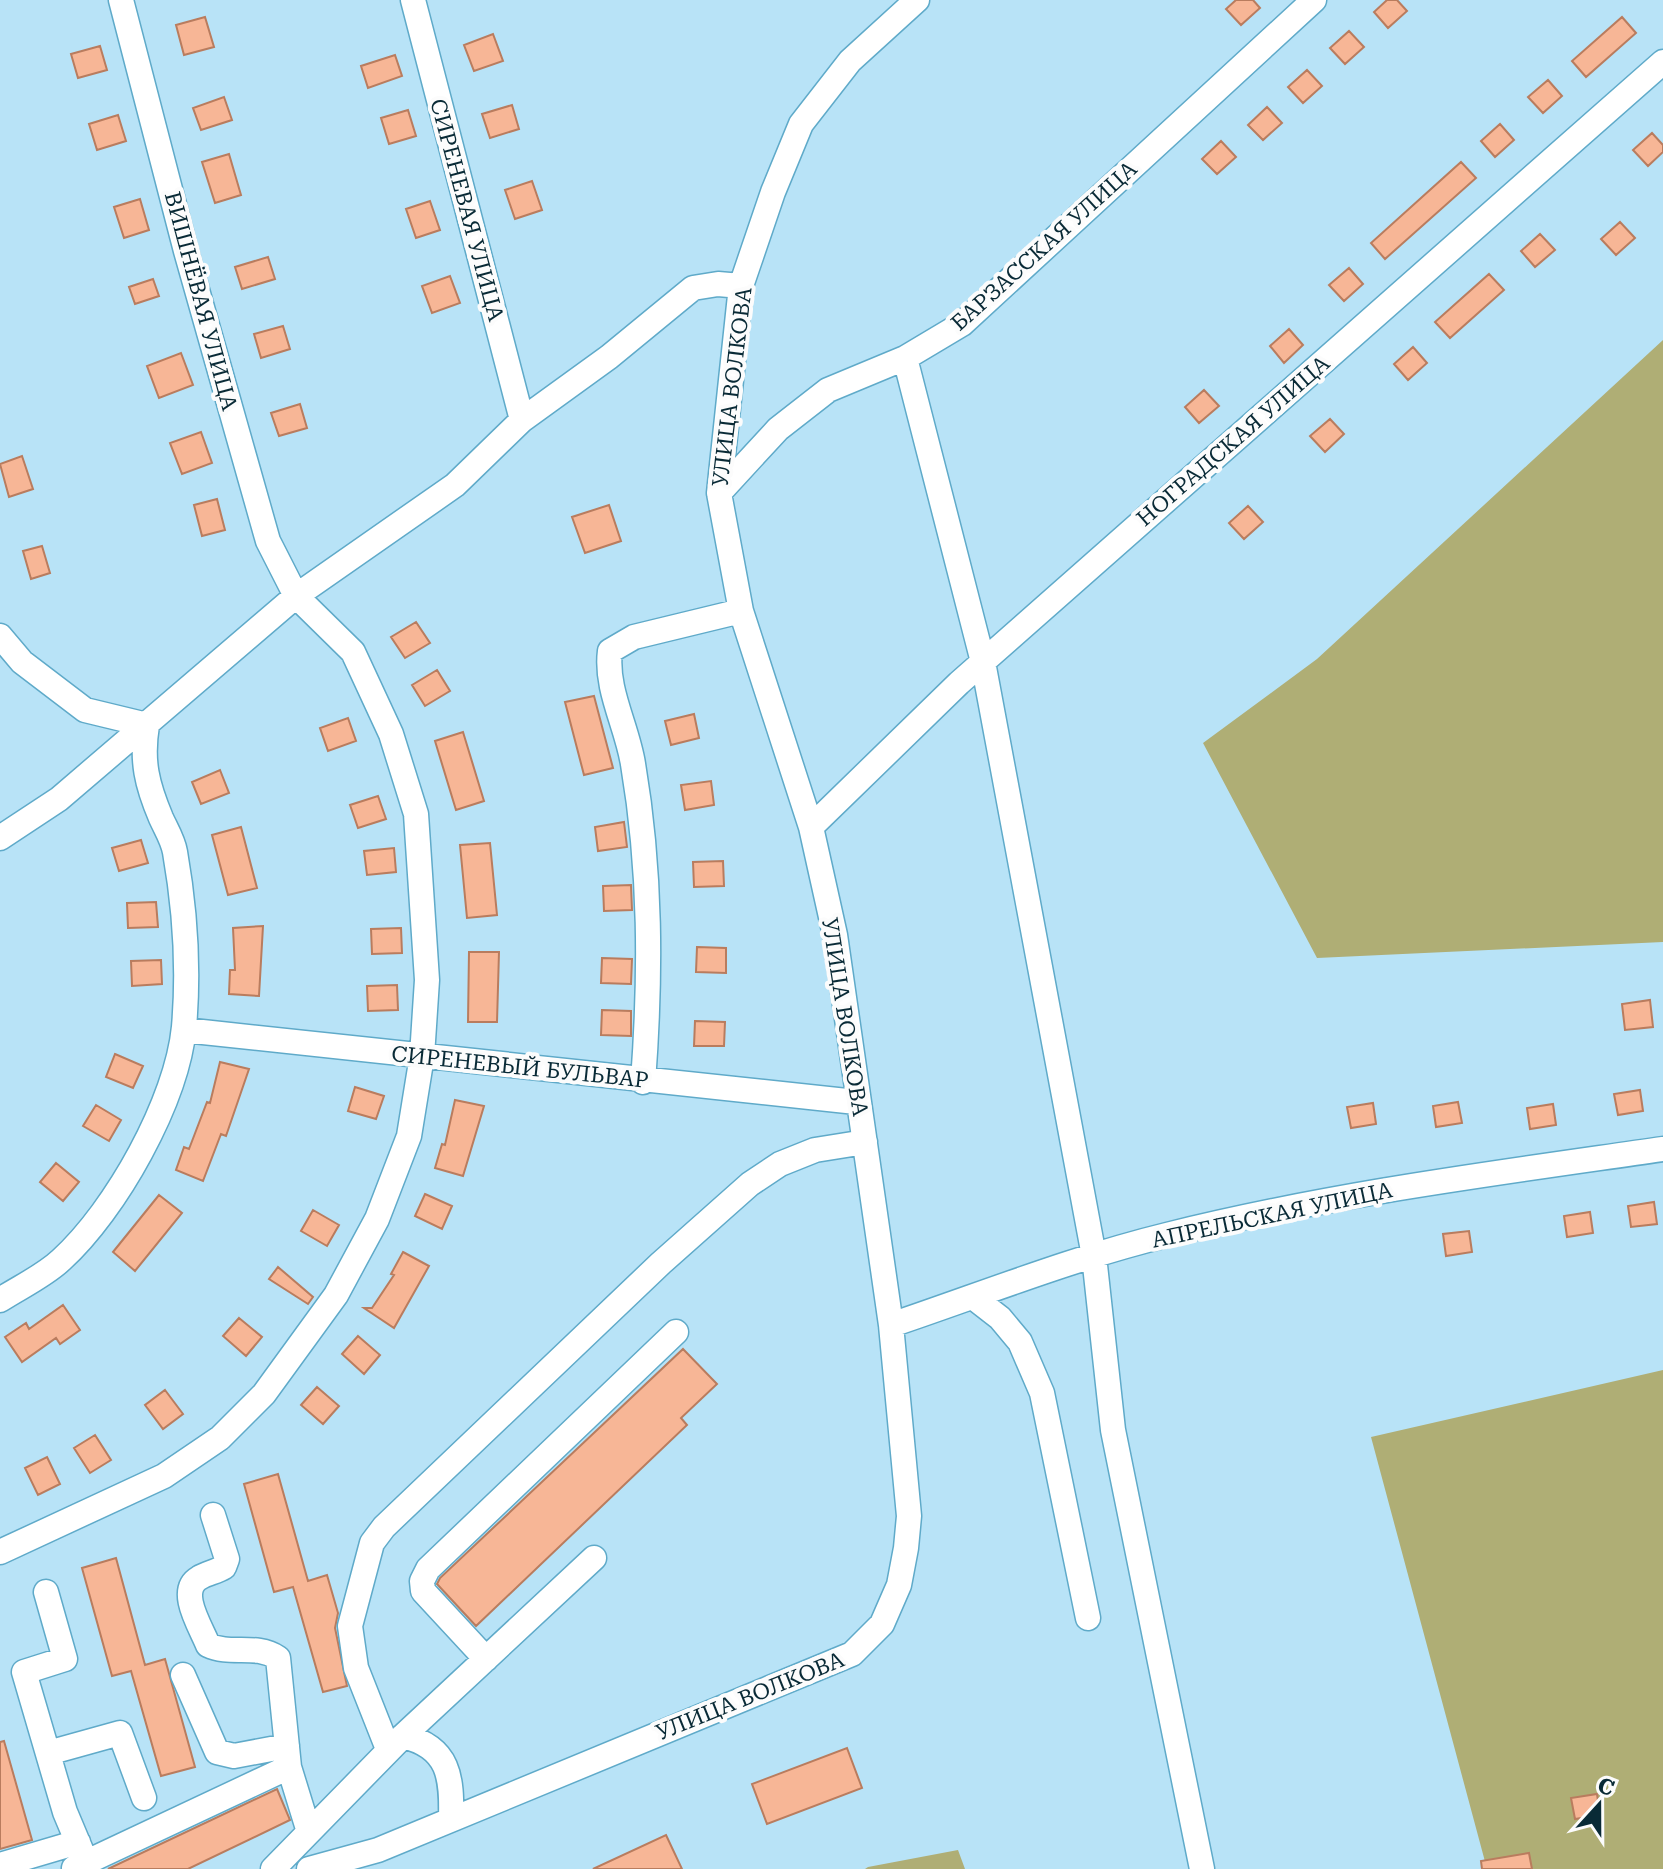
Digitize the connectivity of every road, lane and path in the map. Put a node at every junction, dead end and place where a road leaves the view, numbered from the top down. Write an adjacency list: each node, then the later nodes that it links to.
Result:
1 (121, 0): 10 (street, ВИШНЁВАЯ УЛИЦА)
2 (413, 0): 8 (street, СИРЕНЕВАЯ УЛИЦА)
3 (917, 0): 6 (street, УЛИЦА ВОЛКОВА)
4 (1314, 0): 7 (street, БАРЗАССКАЯ УЛИЦА)
5 (1663, 62): 13 (street, НОГРАДСКАЯ УЛИЦА)
6 (741, 286): 8 (street); 9 (street, УЛИЦА ВОЛКОВА)
7 (905, 358): 9 (street, БАРЗАССКАЯ УЛИЦА); 13 (street)
8 (522, 420): 10 (street)
9 (719, 493): 11 (street, УЛИЦА ВОЛКОВА)
10 (296, 596): 14 (street); 18 (street, ВИШНЁВАЯ УЛИЦА)
11 (741, 611): 15 (street, УЛИЦА ВОЛКОВА); 19 (street)
12 (0, 636): 14 (street)
13 (983, 662): 15 (street, НОГРАДСКАЯ УЛИЦА); 23 (street)
14 (147, 725): 16 (street); 17 (street)
15 (811, 827): 20 (street, УЛИЦА ВОЛКОВА)
16 (0, 838)
17 (184, 1030): 18 (street, СИРЕНЕВЫЙ БУЛЬВАР); 25 (street)
18 (422, 1056): 19 (street, СИРЕНЕВЫЙ БУЛЬВАР); 29 (street, ВИШНЁВАЯ УЛИЦА)
19 (643, 1082): 20 (street, СИРЕНЕВЫЙ БУЛЬВАР)
20 (856, 1102): 21 (street, УЛИЦА ВОЛКОВА)
21 (865, 1142): 26 (street, УЛИЦА ВОЛКОВА); 35 (street)
22 (1663, 1149): 23 (street, АПРЕЛЬСКАЯ УЛИЦА)
23 (1094, 1256): 24 (street, АПРЕЛЬСКАЯ УЛИЦА); 46 (street)
24 (973, 1297): 26 (street, АПРЕЛЬСКАЯ УЛИЦА); 32 (street)
25 (0, 1300)
26 (891, 1325): 39 (street, УЛИЦА ВОЛКОВА)
27 (676, 1332): 33 (street)
28 (213, 1515): 37 (street)
29 (0, 1552)
30 (594, 1558): 33 (street)
31 (46, 1592): 36 (street)
32 (1088, 1618)
33 (486, 1659): 35 (street)
34 (183, 1675): 37 (street)
35 (396, 1742): 39 (street); 40 (street)
36 (48, 1753): 38 (street); 41 (street)
37 (288, 1756): 40 (street); 41 (street)
38 (144, 1798)
39 (451, 1819): 42 (street, УЛИЦА ВОЛКОВА)
40 (309, 1832): 44 (street)
41 (79, 1858): 43 (street)
42 (382, 1860): 45 (street, УЛИЦА ВОЛКОВА)
43 (0, 1865)
44 (273, 1869)
45 (309, 1869)
46 (1202, 1869)

